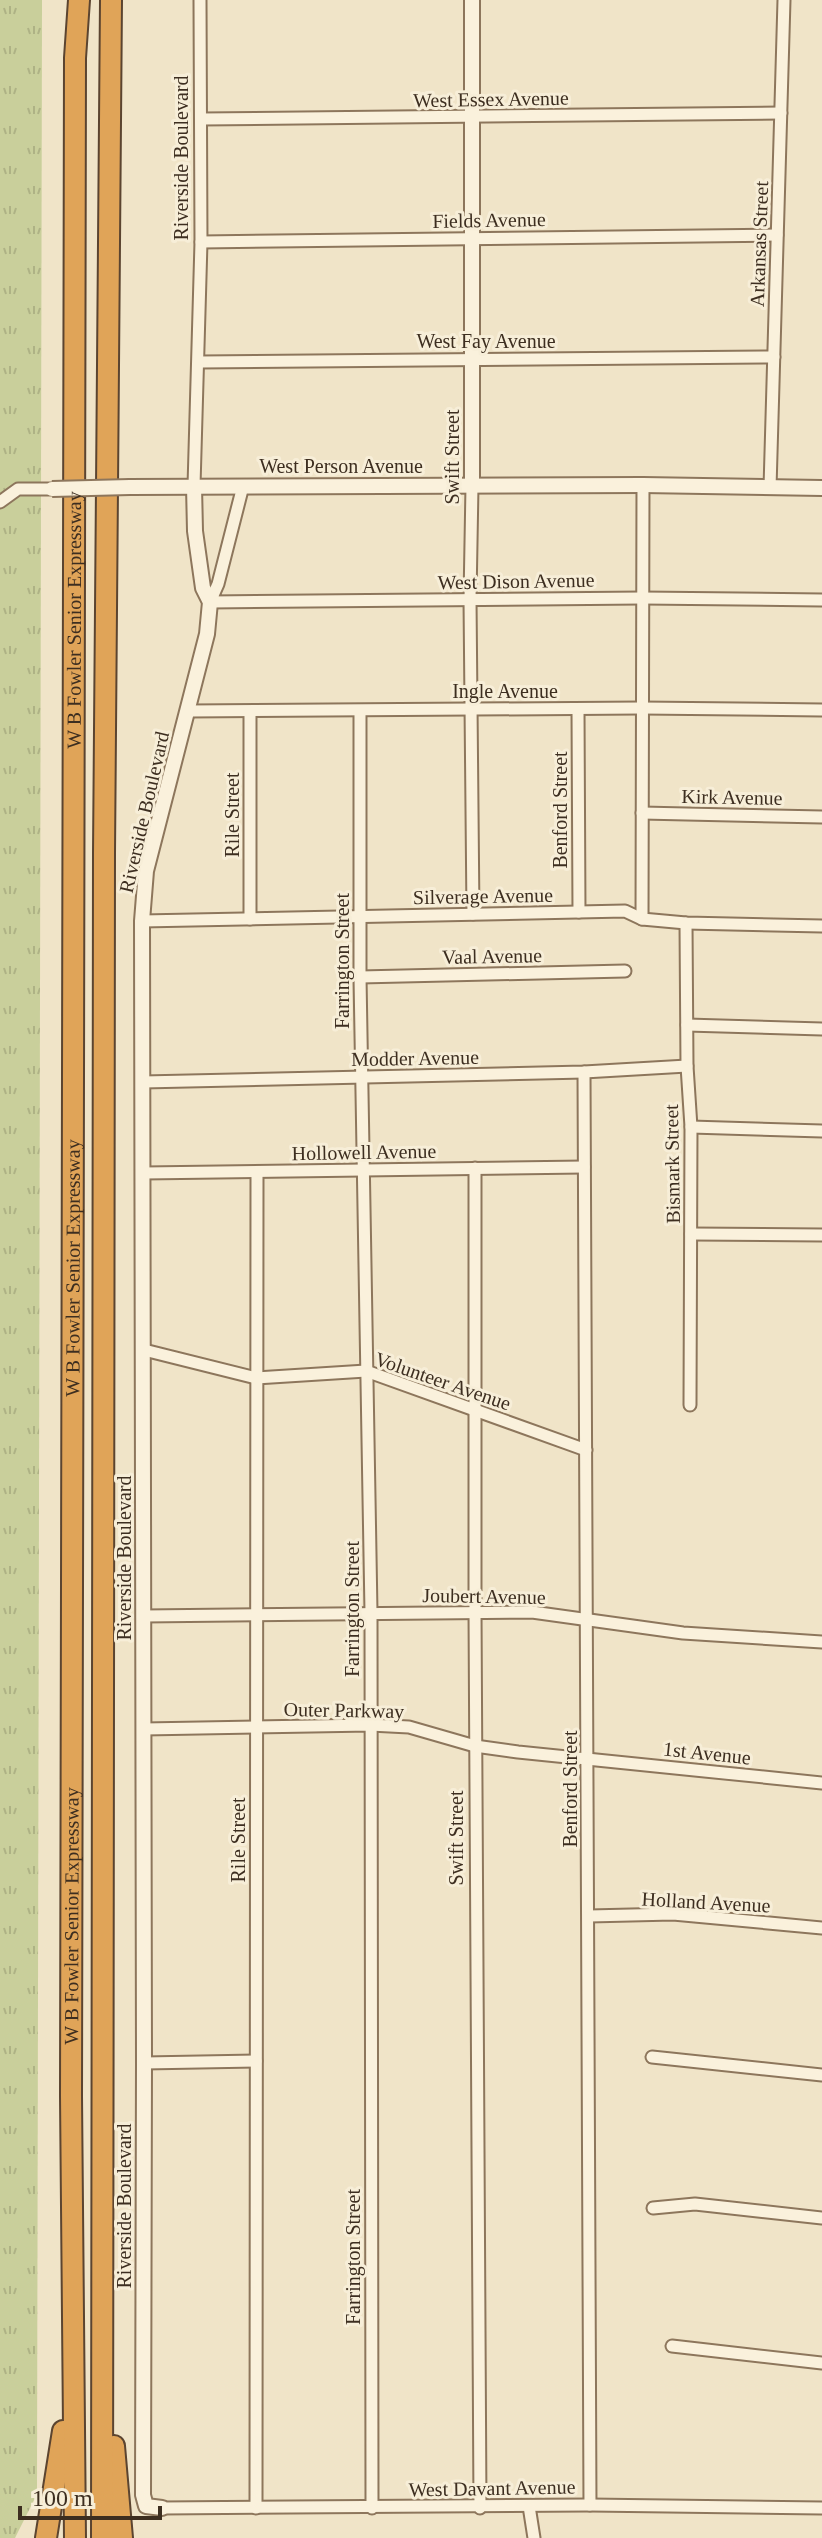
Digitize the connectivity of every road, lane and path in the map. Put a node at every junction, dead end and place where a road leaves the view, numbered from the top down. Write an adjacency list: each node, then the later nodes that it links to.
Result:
1 (79, 0): 88 (highway, W B Fowler Senior Expressway)
2 (111, 0): 89 (highway, W B Fowler Senior Expressway)
3 (200, 0): 8 (street, Riverside Boulevard)
4 (472, 0): 7 (street, Swift Street)
5 (784, 0): 6 (street, Arkansas Street)
6 (781, 113): 7 (street, West Essex Avenue); 9 (street, Arkansas Street)
7 (470, 118): 8 (street, West Essex Avenue); 10 (street, Swift Street)
8 (202, 119): 11 (street, Riverside Boulevard)
9 (777, 235): 10 (street, Fields Avenue); 12 (street, Arkansas Street)
10 (471, 238): 11 (street, Fields Avenue); 13 (street, Swift Street)
11 (201, 242): 14 (street, Riverside Boulevard)
12 (774, 357): 13 (street, West Fay Avenue); 19 (street, Arkansas Street)
13 (472, 359): 14 (street, West Fay Avenue); 18 (street, Swift Street)
14 (200, 362): 16 (street, Riverside Boulevard)
15 (643, 485): 18 (street, West Person Avenue); 19 (street, West Person Avenue); 23 (street)
16 (194, 486): 17 (street, West Person Avenue); 21 (street, West Person Avenue, bridge); 26 (street, Riverside Boulevard)
17 (243, 486): 18 (street, West Person Avenue); 26 (street, Riverside Boulevard)
18 (472, 486): 24 (street, Swift Street)
19 (770, 488): 20 (street, West Person Avenue)
20 (822, 488)
21 (52, 489): 22 (street)
22 (0, 502)
23 (642, 598): 24 (street, West Dison Avenue); 25 (street, West Dison Avenue); 27 (street)
24 (470, 599): 26 (street, West Dison Avenue); 29 (street, Swift Street)
25 (822, 600)
26 (210, 602): 31 (street, Riverside Boulevard)
27 (641, 708): 28 (street, Ingle Avenue); 30 (street, Ingle Avenue); 34 (street)
28 (578, 709): 29 (street, Ingle Avenue); 36 (street, Benford Street)
29 (472, 710): 32 (street, Ingle Avenue); 37 (street, Swift Street)
30 (822, 710)
31 (189, 711): 33 (street, Ingle Avenue); 41 (street, Riverside Boulevard)
32 (360, 711): 33 (street, Ingle Avenue); 38 (street, Farrington Street)
33 (250, 712): 39 (street, Rile Street)
34 (642, 813): 35 (street, Kirk Avenue); 40 (street)
35 (822, 817)
36 (579, 912): 37 (street, Silverage Avenue); 40 (street, Silverage Avenue)
37 (473, 914): 38 (street, Silverage Avenue)
38 (360, 916): 39 (street, Silverage Avenue); 45 (street, Farrington Street)
39 (250, 919): 41 (street, Silverage Avenue)
40 (642, 919): 42 (street, Silverage Avenue)
41 (142, 921): 51 (street, Riverside Boulevard)
42 (686, 923): 43 (street, Silverage Avenue); 46 (street, Bismark Street)
43 (822, 926)
44 (625, 971): 45 (street, Vaal Avenue)
45 (360, 977): 50 (street, Farrington Street)
46 (687, 1025): 47 (street); 48 (street, Bismark Street)
47 (822, 1029)
48 (687, 1066): 49 (street, Modder Avenue); 52 (street, Bismark Street)
49 (584, 1072): 50 (street, Modder Avenue); 54 (street, Benford Street)
50 (362, 1077): 51 (street, Modder Avenue); 56 (street, Farrington Street)
51 (143, 1082): 58 (street, Riverside Boulevard)
52 (691, 1127): 53 (street); 59 (street, Bismark Street)
53 (822, 1131)
54 (584, 1167): 55 (street, Hollowell Avenue); 66 (street, Benford Street)
55 (475, 1168): 56 (street, Hollowell Avenue); 65 (street, Swift Street)
56 (364, 1170): 57 (street, Hollowell Avenue); 62 (street, Farrington Street)
57 (257, 1172): 58 (street, Hollowell Avenue); 63 (street, Rile Street)
58 (144, 1173): 61 (street, Riverside Boulevard)
59 (691, 1234): 60 (street); 64 (street, Bismark Street)
60 (822, 1235)
61 (144, 1350): 63 (street, Volunteer Avenue); 70 (street, Riverside Boulevard)
62 (366, 1371): 63 (street, Volunteer Avenue); 65 (street, Volunteer Avenue); 68 (street, Farrington Street)
63 (256, 1378): 69 (street, Rile Street)
64 (690, 1405)
65 (475, 1410): 66 (street, Volunteer Avenue); 67 (street, Swift Street)
66 (586, 1450): 71 (street, Benford Street)
67 (475, 1611): 68 (street, Joubert Avenue); 71 (street, Joubert Avenue); 76 (street, Swift Street)
68 (371, 1612): 69 (street, Joubert Avenue); 73 (street, Farrington Street)
69 (257, 1614): 70 (street, Joubert Avenue); 74 (street, Rile Street)
70 (144, 1616): 75 (street, Riverside Boulevard)
71 (585, 1619): 72 (street, Joubert Avenue); 77 (street, Benford Street)
72 (822, 1642)
73 (370, 1725): 74 (street, Outer Parkway); 76 (street, Outer Parkway); 95 (street, Farrington Street)
74 (257, 1727): 75 (street, Outer Parkway); 82 (street, Rile Street)
75 (144, 1729): 83 (street, Riverside Boulevard)
76 (475, 1746): 77 (street, Outer Parkway); 96 (street, Swift Street)
77 (589, 1760): 78 (street, 1st Avenue); 79 (street, Benford Street)
78 (822, 1783)
79 (589, 1916): 80 (street, Holland Avenue); 91 (street, Benford Street)
80 (822, 1928)
81 (652, 2057): 84 (street)
82 (256, 2061): 83 (street); 94 (street, Rile Street)
83 (144, 2063): 93 (street, Riverside Boulevard)
84 (822, 2075)
85 (653, 2208): 86 (street)
86 (822, 2218)
87 (672, 2346): 90 (street)
88 (73, 2356): 98 (highway); 99 (highway, W B Fowler Senior Expressway)
89 (102, 2356): 100 (highway, W B Fowler Senior Expressway); 101 (highway)
90 (822, 2363)
91 (590, 2505): 92 (street, West Davant Avenue); 97 (street, West Davant Avenue)
92 (529, 2506): 96 (street, West Davant Avenue); 102 (street)
93 (162, 2508): 94 (street, West Davant Avenue)
94 (256, 2508): 95 (street, West Davant Avenue)
95 (372, 2508): 96 (street, West Davant Avenue)
96 (480, 2508)
97 (822, 2508)
98 (46, 2538)
99 (75, 2538)
100 (102, 2538)
101 (122, 2538)
102 (534, 2538)

